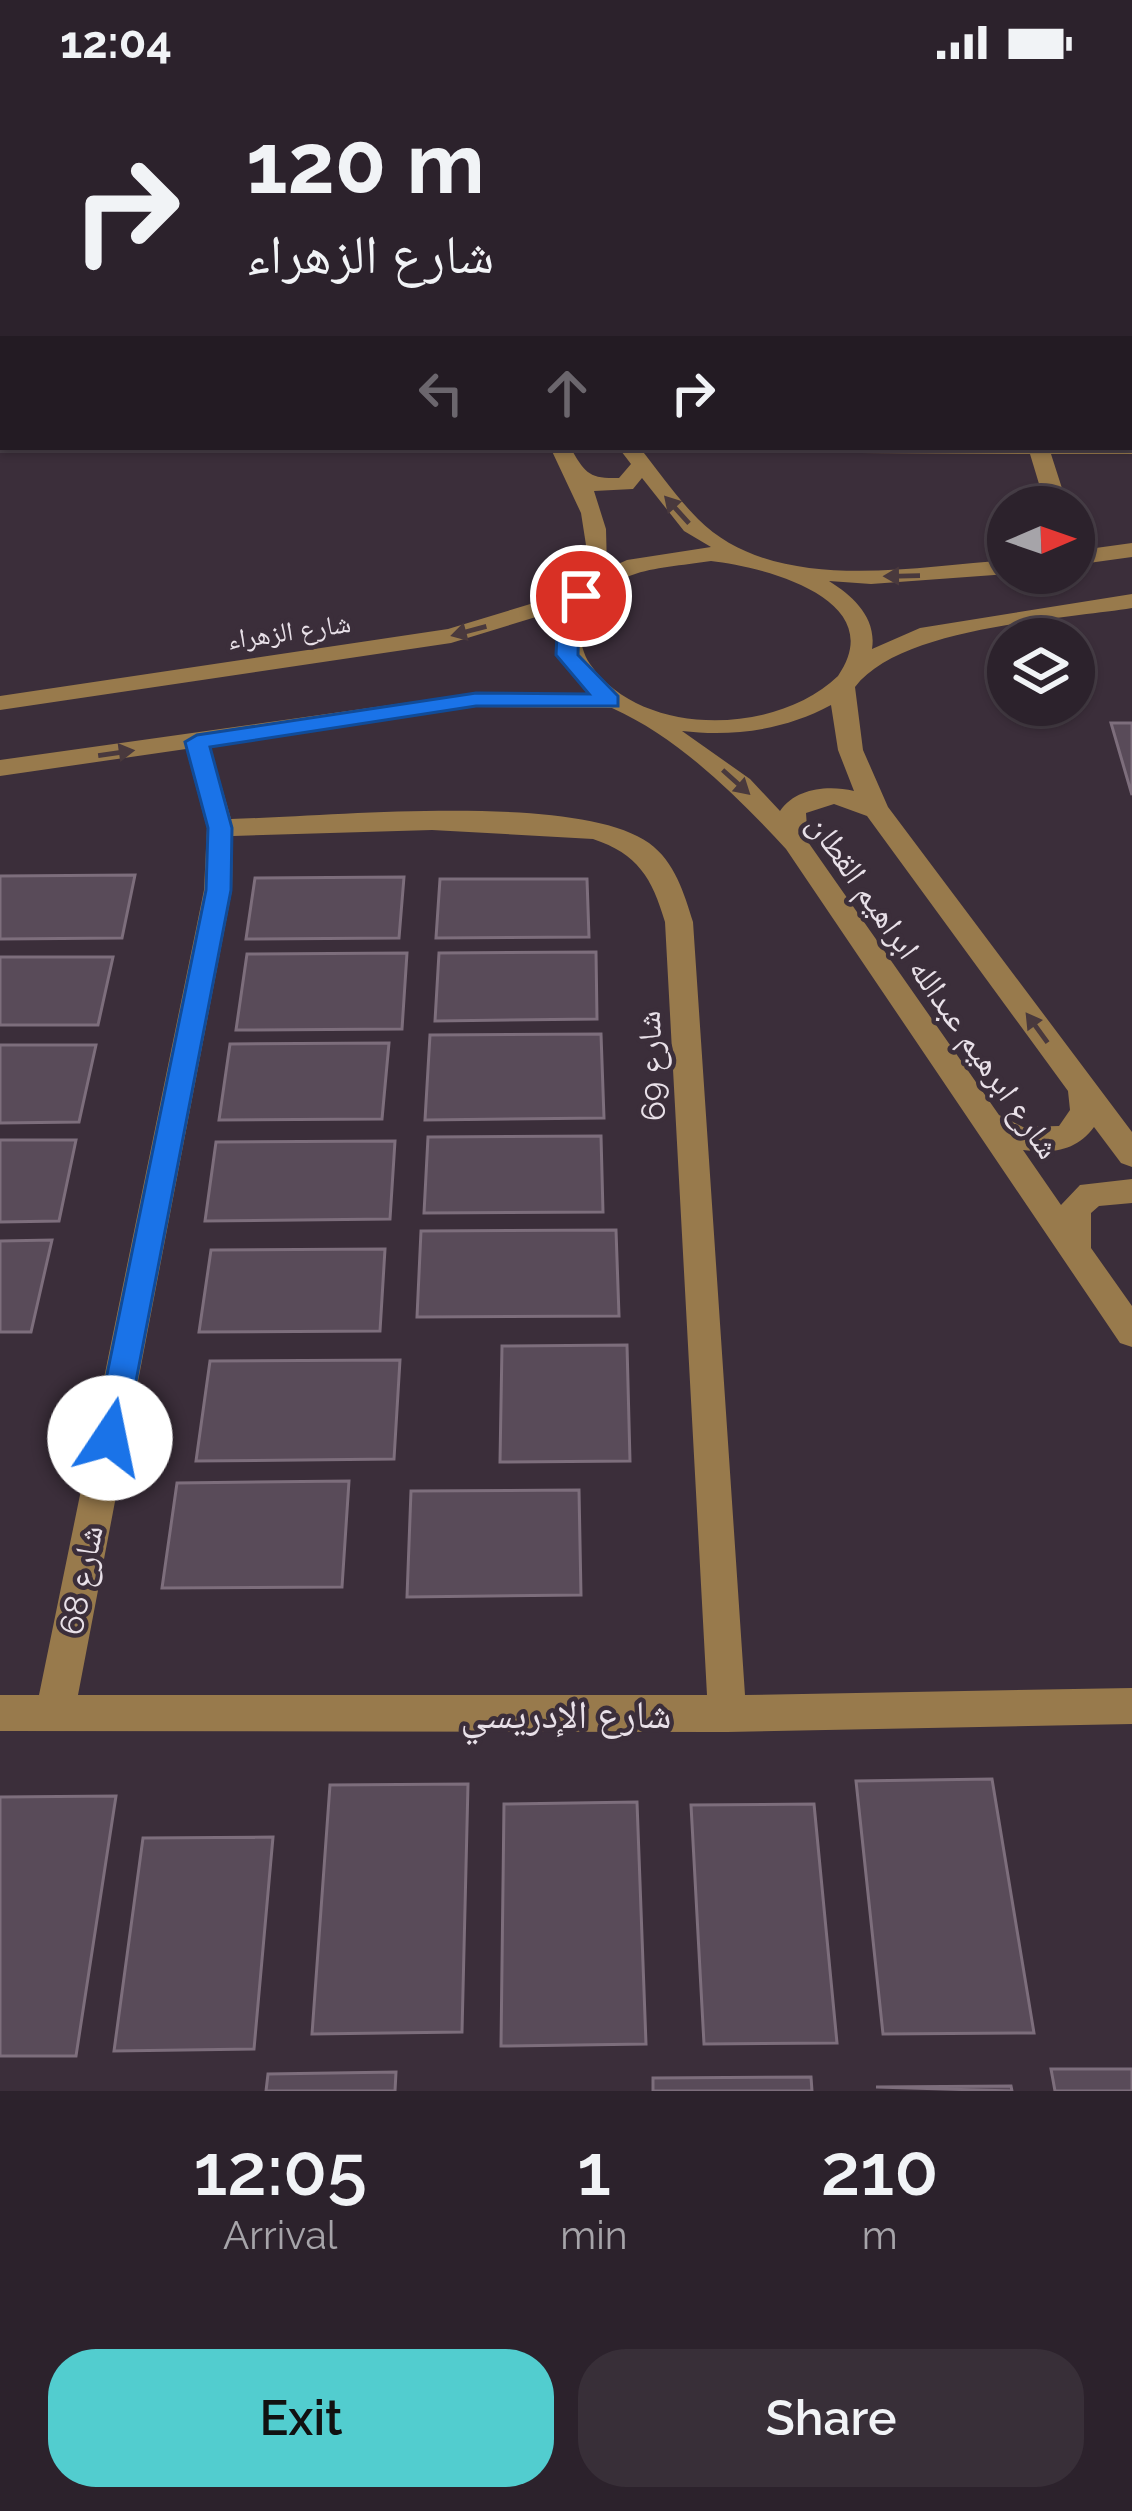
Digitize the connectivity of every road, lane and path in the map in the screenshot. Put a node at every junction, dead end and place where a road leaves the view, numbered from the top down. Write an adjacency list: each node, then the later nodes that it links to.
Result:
1 (562, 450): 4 (street)
2 (1039, 450): 5 (street)
3 (634, 457): 4 (street); 8 (street, one-way to 3)
4 (578, 479): 11 (street)
5 (1050, 486)
6 (1132, 550): 7 (street)
7 (1095, 555)
8 (740, 556): 10 (street); 11 (street)
9 (987, 569): 10 (street, one-way to 10)
10 (795, 571): 13 (street)
11 (587, 591): 14 (street); 15 (street, شارع الزهراء, one-way to 15)
12 (1132, 601): 13 (street)
13 (850, 675): 16 (street); 19 (street, شارع ابرهيم عبدالله ابراهيم القطان)
14 (610, 701): 16 (street); 17 (street)
15 (0, 703)
16 (642, 714): 21 (street, شارع ابرهيم عبدالله ابراهيم القطان, one-way to 21)
17 (197, 742): 18 (street, one-way to 17); 20 (street, شارع 68)
18 (0, 768)
19 (876, 809): 21 (street); 22 (street, شارع ابرهيم عبدالله ابراهيم القطان, one-way to 19)
20 (220, 828): 29 (street, شارع 68); 31 (street, شارع 69)
21 (795, 843): 23 (street, شارع ابرهيم عبدالله ابراهيم القطان)
22 (1083, 1090): 23 (street); 24 (street, شارع ابرهيم عبدالله ابراهيم القطان)
23 (986, 1120): 26 (street, شارع ابرهيم عبدالله ابراهيم القطان)
24 (1132, 1155)
25 (1132, 1191): 26 (street)
26 (1075, 1253): 27 (street, شارع ابرهيم عبدالله ابراهيم القطان)
27 (1132, 1334)
28 (1132, 1706): 31 (street, شارع الإدريسي)
29 (55, 1712): 30 (street, شارع الإدريسي); 31 (street, شارع الإدريسي)
30 (0, 1713)
31 (727, 1714)

